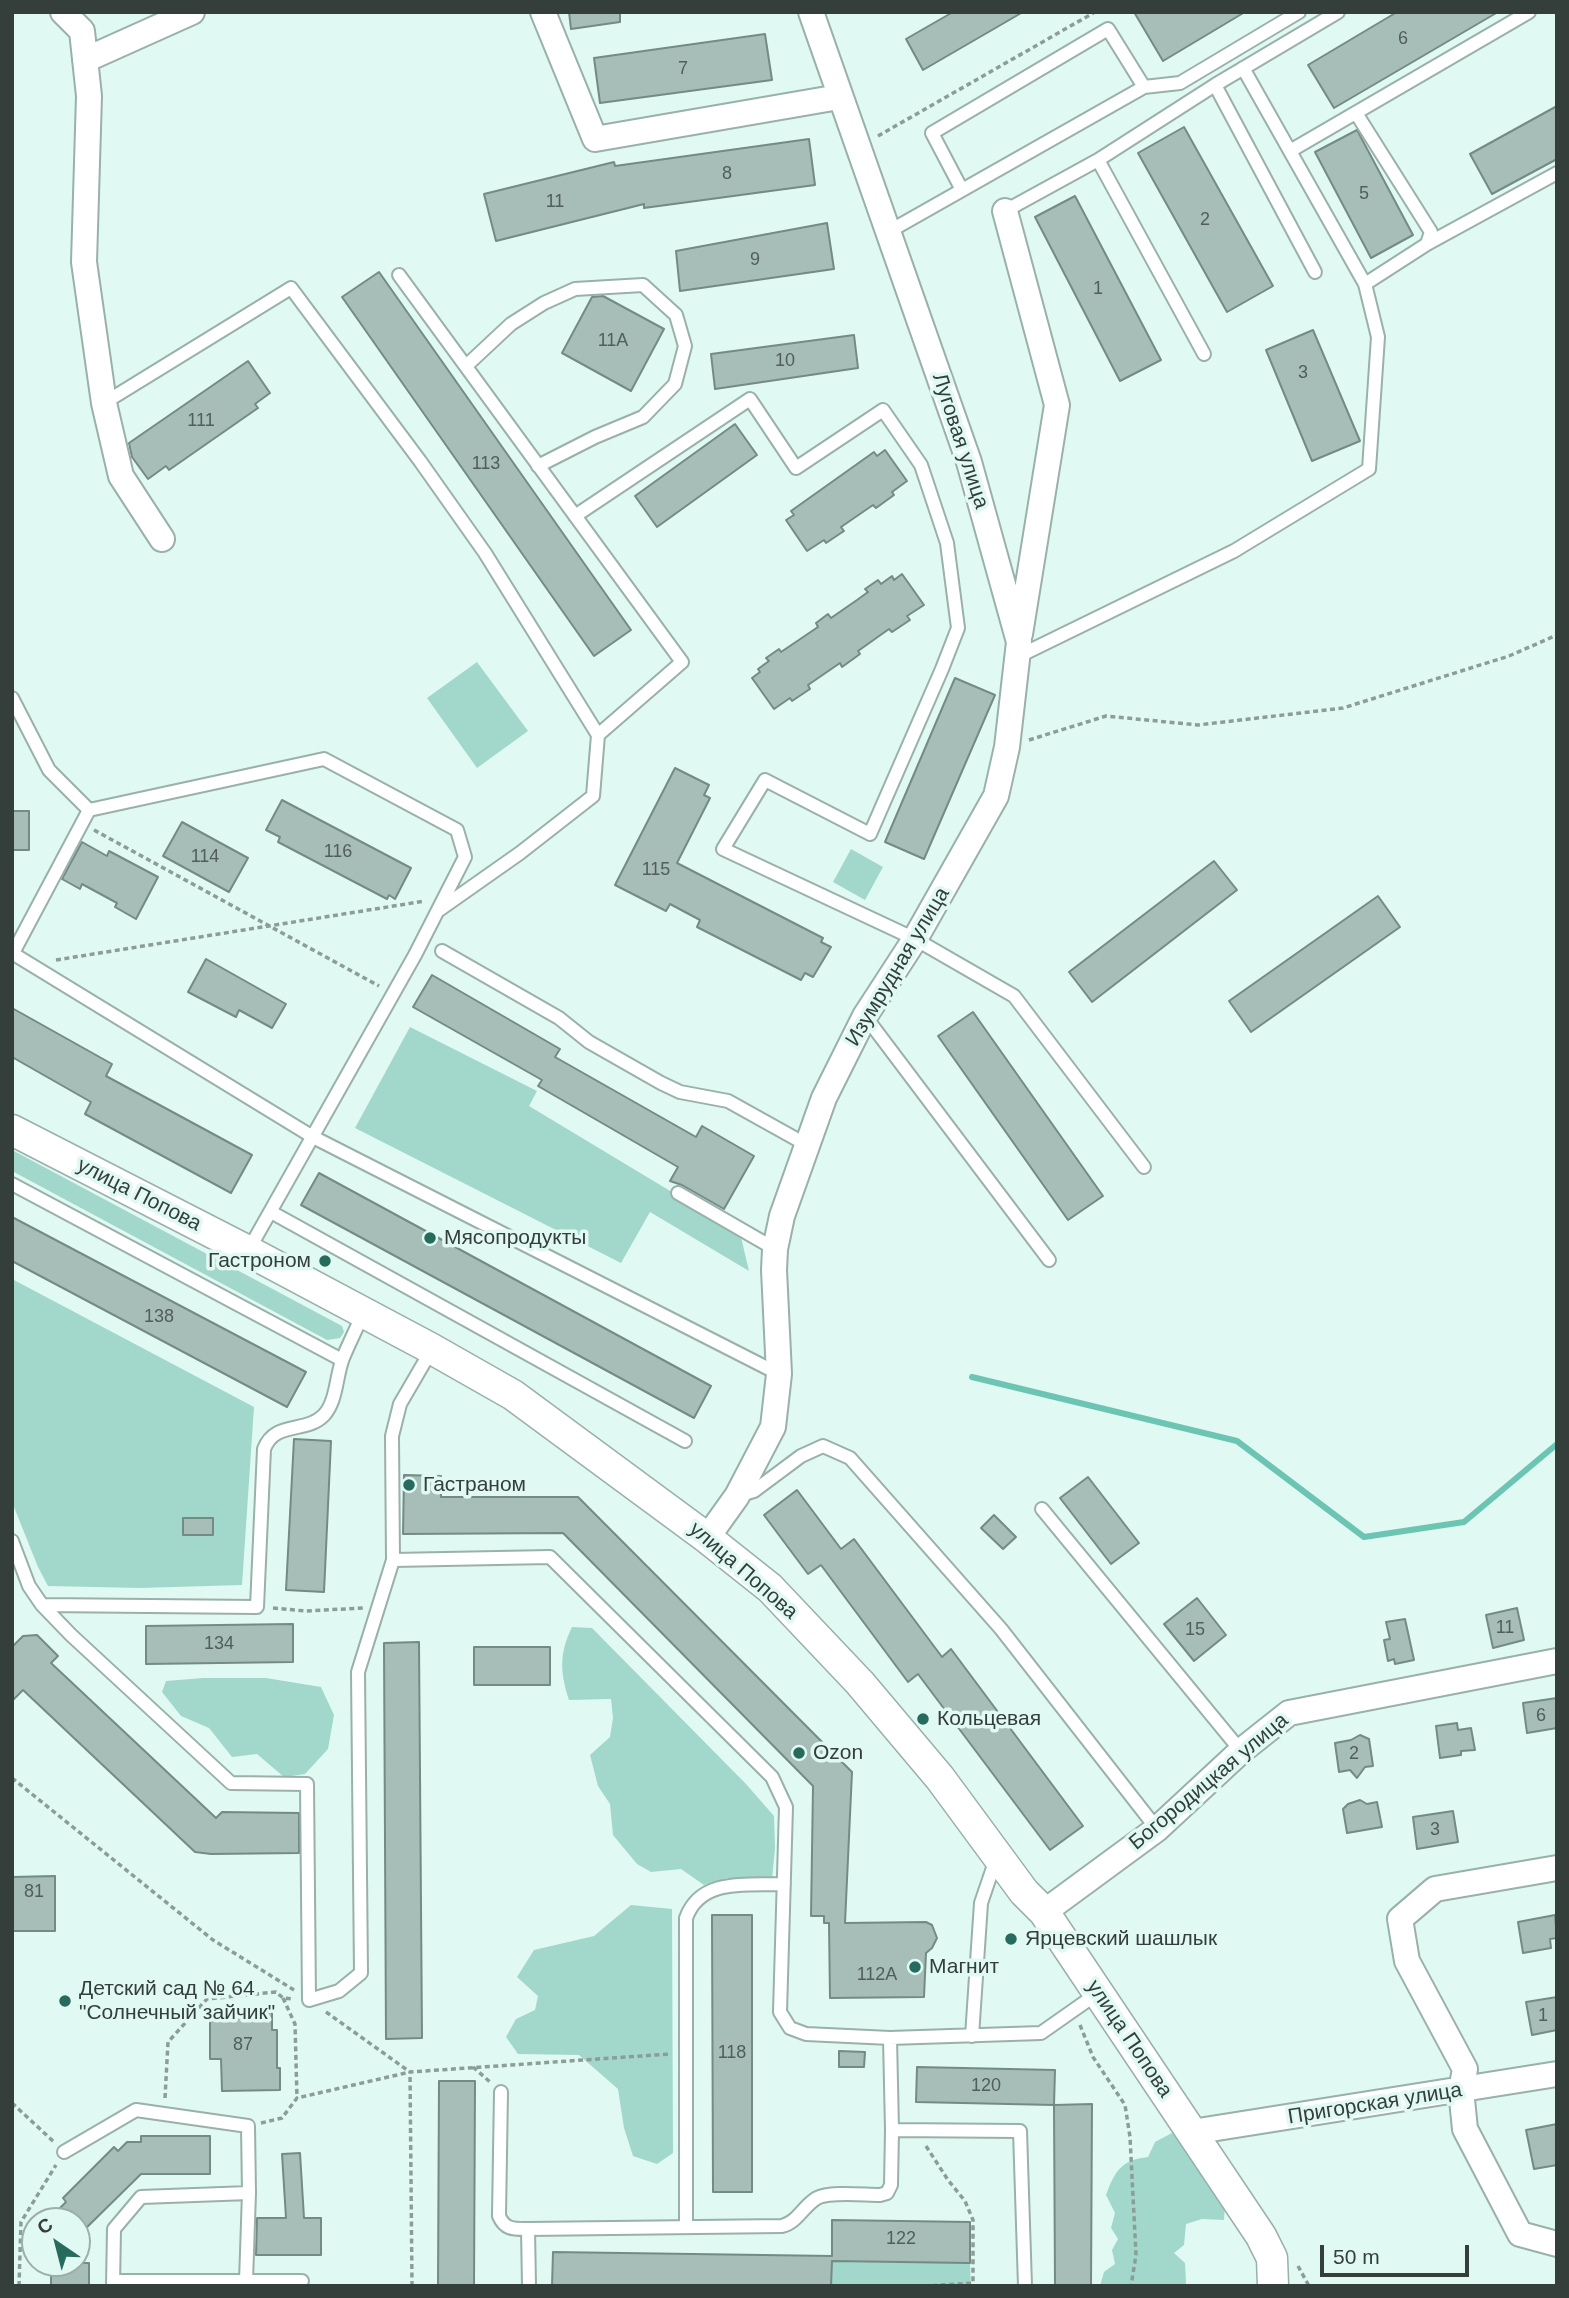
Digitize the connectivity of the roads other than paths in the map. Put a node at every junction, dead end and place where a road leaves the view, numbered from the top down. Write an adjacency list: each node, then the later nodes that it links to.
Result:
1 (63, 12): 8 (street)
2 (192, 12): 8 (street)
3 (542, 12): 12 (street)
4 (811, 12): 12 (street, Луговая улица)
5 (1298, 12): 11 (lane)
6 (1338, 12): 9 (lane)
7 (1529, 12): 13 (lane)
8 (85, 60): 26 (street)
9 (1243, 68): 10 (lane); 14 (lane)
10 (1215, 85): 15 (lane); 21 (lane)
11 (1144, 87): 17 (lane); 17 (lane)
12 (839, 97): 19 (street, Луговая улица)
13 (1356, 113): 14 (lane); 20 (lane)
14 (1290, 151): 23 (lane)
15 (1098, 160): 18 (lane); 24 (lane)
16 (1557, 173): 20 (lane)
17 (962, 190): 19 (lane)
18 (1005, 211): 30 (street)
19 (888, 232): 30 (street, Луговая улица)
20 (1427, 244): 23 (lane)
21 (1315, 272)
22 (399, 275): 25 (lane)
23 (1365, 284): 30 (lane)
24 (1204, 354)
25 (466, 366): 27 (lane); 27 (lane)
26 (104, 404): 29 (street); 32 (lane)
27 (538, 466): 28 (lane)
28 (575, 516): 32 (lane); 36 (lane)
29 (162, 539)
30 (1018, 650): 33 (street, Луговая улица)
31 (12, 698): 34 (lane)
32 (598, 735): 35 (lane)
33 (996, 796): 36 (street, Изумрудная улица)
34 (89, 810): 35 (lane); 38 (lane)
35 (438, 911): 41 (lane)
36 (915, 939): 39 (street, Изумрудная улица); 43 (lane)
37 (442, 951): 42 (lane)
38 (13, 953): 41 (lane)
39 (865, 1016): 42 (street, Изумрудная улица); 49 (lane)
40 (12, 1130): 48 (street, улица Попова)
41 (313, 1137): 46 (lane); 53 (lane)
42 (807, 1146): 47 (street, Изумрудная улица)
43 (1144, 1167)
44 (12, 1184): 52 (lane)
45 (677, 1193): 47 (lane)
46 (271, 1212): 48 (lane); 54 (lane)
47 (775, 1249): 53 (street, Изумрудная улица)
48 (248, 1251): 50 (street, улица Попова)
49 (1049, 1260)
50 (363, 1312): 51 (street, улица Попова); 52 (lane)
51 (432, 1349): 57 (street, улица Попова); 59 (lane)
52 (342, 1360): 60 (lane)
53 (779, 1374): 55 (street, Изумрудная улица)
54 (685, 1441)
55 (737, 1496): 57 (street, Изумрудная улица); 63 (lane)
56 (1042, 1509): 62 (lane)
57 (707, 1538): 64 (street, улица Попова)
58 (12, 1541): 60 (lane)
59 (393, 1560): 60 (lane); 66 (lane)
60 (42, 1605)
61 (1557, 1661): 62 (street, Богородицкая улица)
62 (1241, 1751): 63 (street, Богородицкая улица)
63 (1157, 1829): 67 (street, Богородицкая улица)
64 (998, 1856): 67 (street, улица Попова); 69 (lane)
65 (1557, 1868): 72 (street)
66 (784, 1884): 70 (lane); 78 (lane)
67 (1044, 1912): 68 (street, улица Попова)
68 (1098, 1993): 69 (lane); 75 (street, улица Попова)
69 (972, 2036): 70 (lane)
70 (890, 2038): 74 (lane)
71 (1557, 2074): 72 (street, Пригорская улица)
72 (1461, 2090): 75 (street, Пригорская улица); 80 (street)
73 (501, 2092): 79 (lane)
74 (892, 2130): 78 (lane); 85 (lane)
75 (1192, 2132): 86 (street, улица Попова)
76 (64, 2152): 77 (lane)
77 (249, 2193): 81 (lane); 83 (lane)
78 (686, 2227): 79 (lane)
79 (528, 2229): 84 (lane)
80 (1557, 2244)
81 (246, 2281): 82 (lane); 83 (lane)
82 (302, 2281)
83 (113, 2283)
84 (530, 2286)
85 (1025, 2286)
86 (1273, 2286)

